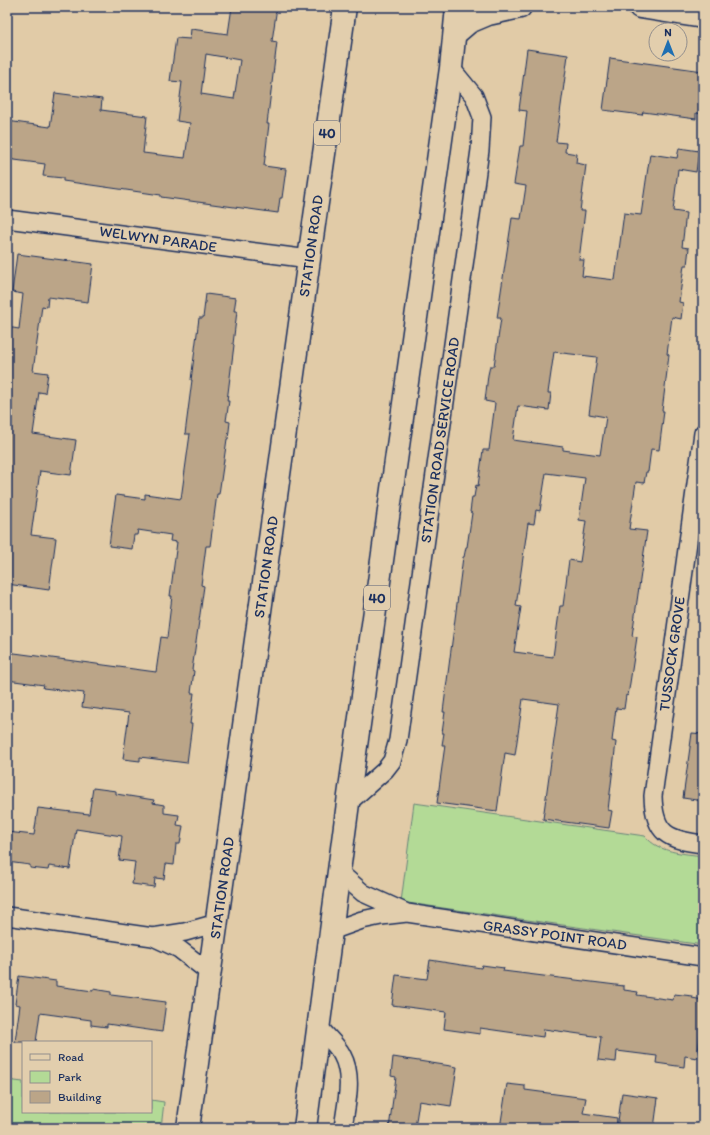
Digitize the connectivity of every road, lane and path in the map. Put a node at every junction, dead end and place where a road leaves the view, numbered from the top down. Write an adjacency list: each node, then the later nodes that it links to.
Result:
1 (345, 7): 9 (main road, STATION ROAD / 40)
2 (457, 7): 6 (main road, 40)
3 (520, 7): 6 (main road)
4 (640, 7): 5 (main road)
5 (703, 17)
6 (455, 34): 7 (main road, 40)
7 (451, 68): 11 (main road, 40); 11 (street, STATION ROAD SERVICE ROAD)
8 (7, 218): 9 (street, WELWYN PARADE)
9 (309, 259): 16 (main road, STATION ROAD / 40)
10 (703, 433): 12 (street, TUSSOCK GROVE)
11 (348, 803): 13 (main road, 40)
12 (703, 844)
13 (339, 872): 14 (street, GRASSY POINT ROAD); 17 (main road, 40)
14 (407, 913): 17 (street, GRASSY POINT ROAD); 19 (street, GRASSY POINT ROAD)
15 (7, 916): 18 (street)
16 (217, 923): 18 (street); 20 (main road, STATION ROAD / 40)
17 (331, 931): 21 (main road, 40)
18 (153, 937): 20 (street)
19 (703, 956)
20 (210, 973): 22 (main road, STATION ROAD / 40)
21 (319, 1027): 23 (main road, 40); 24 (street)
22 (188, 1128)
23 (305, 1128)
24 (343, 1128)

